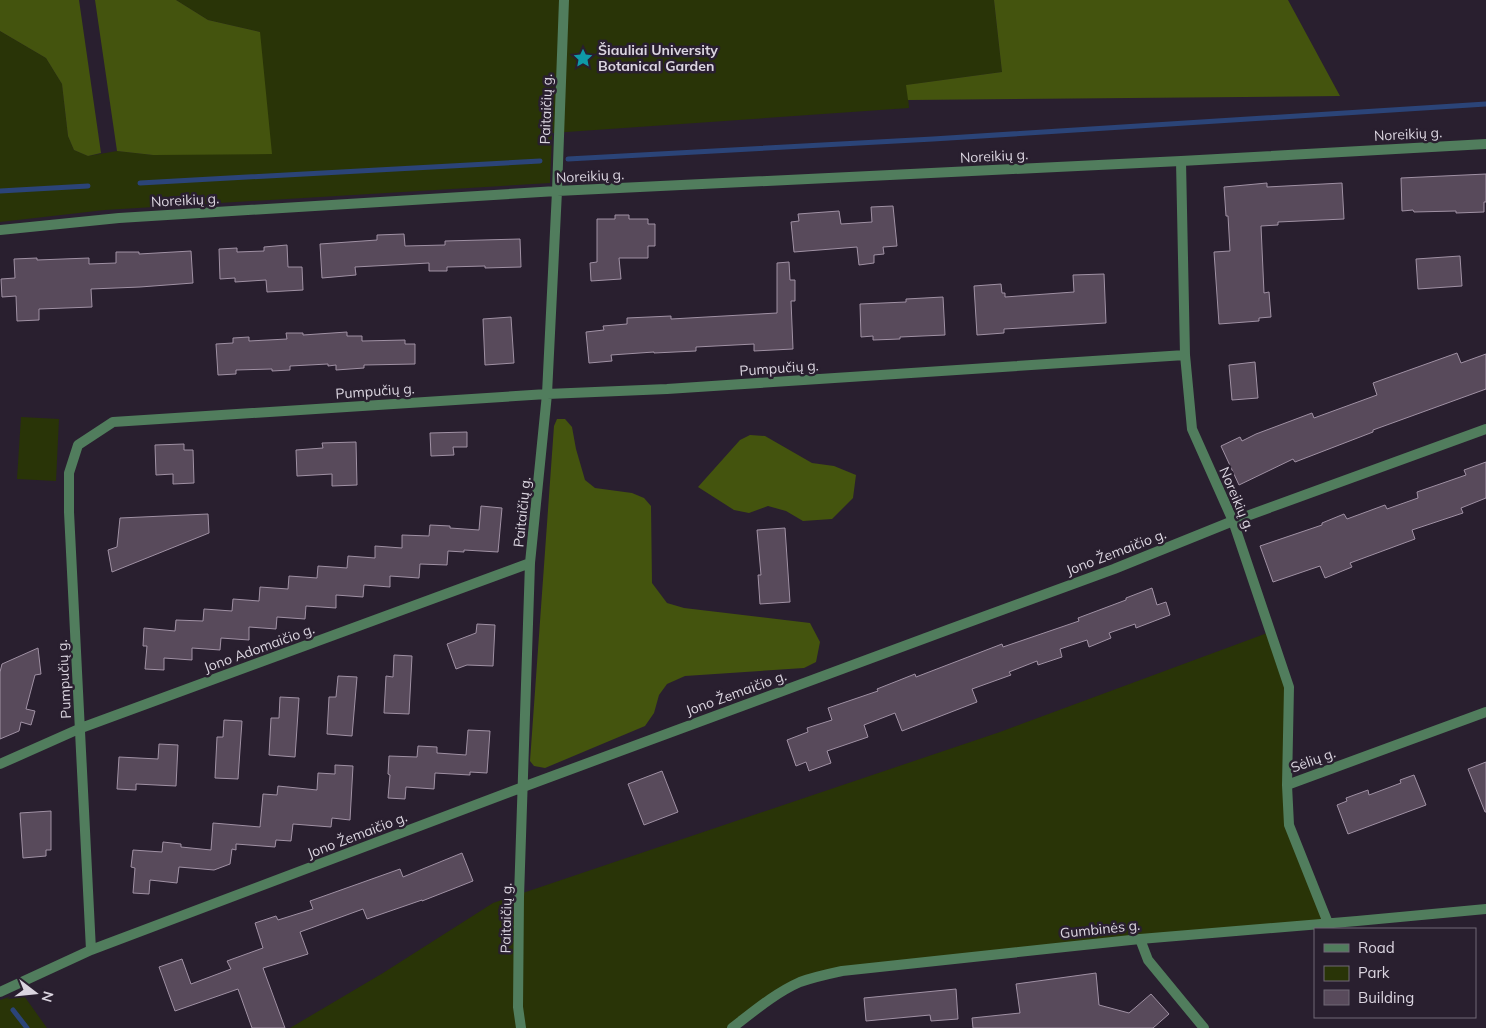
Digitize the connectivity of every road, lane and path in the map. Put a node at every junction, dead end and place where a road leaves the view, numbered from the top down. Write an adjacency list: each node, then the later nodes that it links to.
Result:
1 (564, 0): 4 (street, Paitaičių g.)
2 (1486, 144): 3 (street, Noreikių g.)
3 (1181, 161): 4 (street, Noreikių g.); 6 (street, Noreikių g.)
4 (558, 192): 5 (street, Noreikių g.); 7 (street, Paitaičių g.)
5 (0, 230)
6 (1185, 356): 7 (street, Pumpučių g.); 9 (street, Noreikių g.)
7 (547, 394): 10 (street, Paitaičių g.); 12 (street, Pumpučių g.)
8 (1486, 429): 9 (street, Jono Žemaičio g.)
9 (1233, 521): 14 (street, Noreikių g.); 15 (street, Jono Žemaičio g.)
10 (530, 563): 12 (street, Jono Adomaičio g.); 15 (street, Paitaičių g.)
11 (1486, 712): 14 (street, Sėlių g.)
12 (81, 728): 13 (street, Jono Adomaičio g.); 19 (street, Pumpučių g.)
13 (0, 764)
14 (1287, 785): 17 (street, Sėlių g.)
15 (522, 787): 19 (street, Jono Žemaičio g.); 21 (street, Paitaičių g.)
16 (1486, 908): 17 (street, Gumbinės g.)
17 (1328, 923): 18 (street, Gumbinės g.)
18 (1140, 939): 22 (street, Gumbinės g.); 23 (street)
19 (92, 950): 20 (street, Jono Žemaičio g.)
20 (0, 992)
21 (521, 1028)
22 (732, 1028)
23 (1204, 1028)

